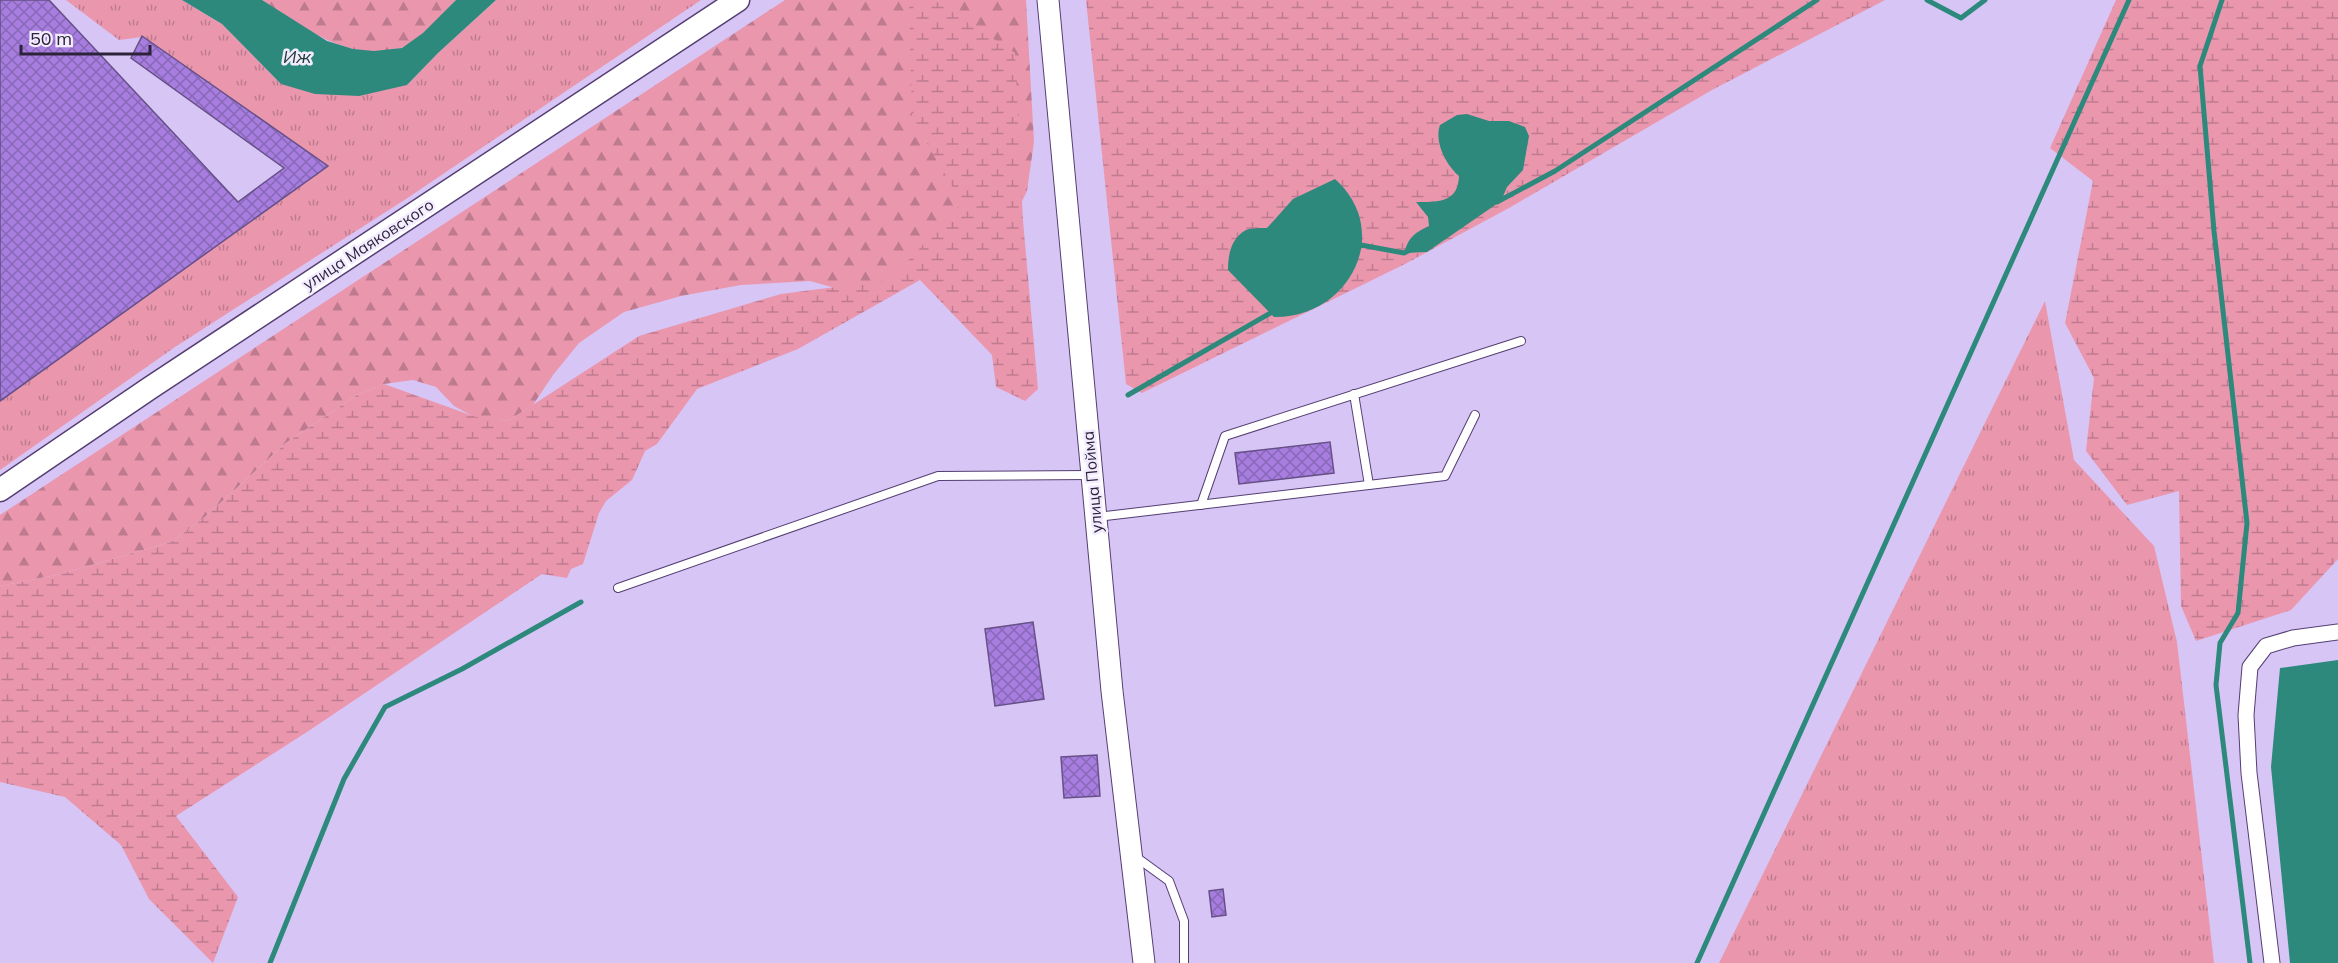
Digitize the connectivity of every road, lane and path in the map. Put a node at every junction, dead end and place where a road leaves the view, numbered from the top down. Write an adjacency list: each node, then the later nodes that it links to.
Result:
1 (738, 0): 8 (main road, улица Маяковского)
2 (1047, 0): 6 (main road, улица Пойма)
3 (1521, 341): 4 (lane)
4 (1354, 394): 7 (lane); 9 (lane)
5 (1475, 415): 7 (lane)
6 (1092, 475): 10 (main road, улица Пойма); 11 (lane)
7 (1369, 485): 9 (lane)
8 (0, 490)
9 (1201, 505): 10 (lane)
10 (1096, 517): 13 (main road, улица Пойма)
11 (618, 588)
12 (2338, 632): 16 (street)
13 (1130, 853): 14 (main road, улица Пойма); 15 (lane)
14 (1144, 963)
15 (1184, 963)
16 (2272, 963)

